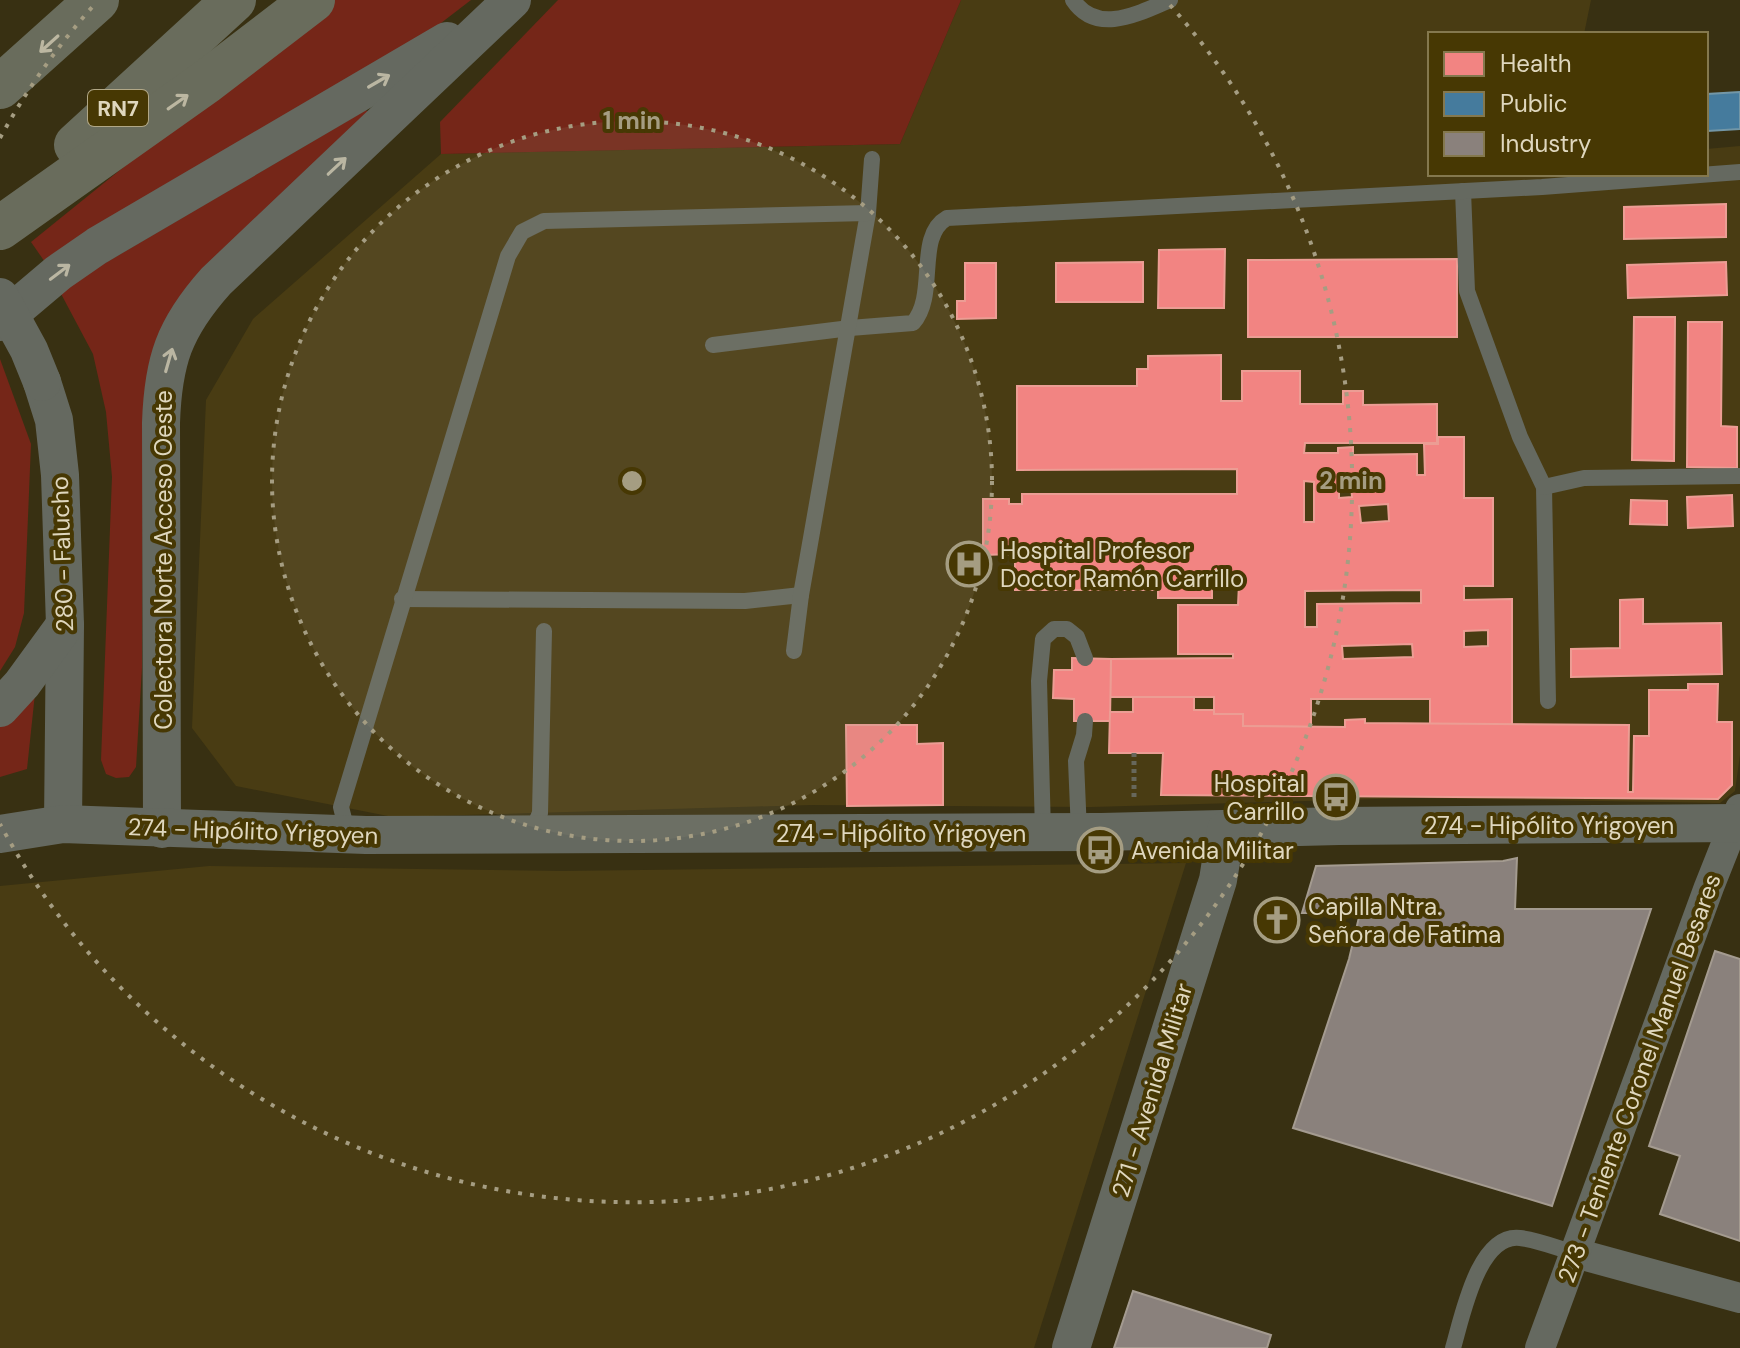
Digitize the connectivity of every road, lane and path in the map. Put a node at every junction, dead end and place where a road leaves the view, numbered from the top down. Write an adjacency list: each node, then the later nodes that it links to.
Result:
1 (97, 0): 8 (highway, one-way to 8)
2 (234, 0): 15 (highway, RN7)
3 (313, 0): 16 (highway, one-way to 3)
4 (1073, 0): 7 (lane)
5 (1170, 0): 7 (lane)
6 (508, 4): 18 (street, one-way to 6); 36 (street, Colectora Norte Acceso Oeste, one-way to 6)
7 (1132, 8)
8 (0, 87)
9 (872, 159): 14 (lane)
10 (1740, 172): 11 (lane)
11 (1708, 174)
12 (1682, 176): 13 (lane)
13 (1463, 191): 19 (lane); 22 (lane)
14 (868, 213): 19 (lane); 24 (lane)
15 (0, 214)
16 (0, 228)
17 (0, 297): 25 (street, 280 - Falucho, bridge)
18 (0, 322)
19 (850, 328): 20 (lane); 23 (lane)
20 (713, 345)
21 (1740, 476): 22 (lane)
22 (1544, 487): 29 (lane)
23 (801, 595): 24 (lane); 27 (lane)
24 (402, 599): 42 (lane)
25 (65, 625): 30 (street); 35 (street, 280 - Falucho)
26 (544, 631): 41 (lane)
27 (794, 651)
28 (1085, 658): 38 (lane)
29 (1548, 701)
30 (0, 708)
31 (1085, 721): 38 (lane)
32 (1134, 753): 39 (path)
33 (0, 806): 35 (street, 274 - Hipólito Yrigoyen)
34 (1738, 819): 37 (street, 274 - Hipólito Yrigoyen); 43 (street, 273 - Teniente Coronel Manuel Besares)
35 (63, 824): 36 (street, 274 - Hipólito Yrigoyen); 40 (street, 274 - Hipólito Yrigoyen)
36 (162, 829): 42 (street, 274 - Hipólito Yrigoyen)
37 (1226, 830): 39 (street, 274 - Hipólito Yrigoyen); 45 (street, 271 - Avenida Militar)
38 (1061, 832): 39 (street, 274 - Hipólito Yrigoyen); 41 (street, 274 - Hipólito Yrigoyen)
39 (1134, 832)
40 (0, 834)
41 (531, 834): 42 (street, 274 - Hipólito Yrigoyen)
42 (348, 835)
43 (1575, 1253): 44 (street); 46 (lane); 47 (street, 273 - Teniente Coronel Manuel Besares)
44 (1740, 1298)
45 (1071, 1348)
46 (1453, 1348)
47 (1540, 1348)

